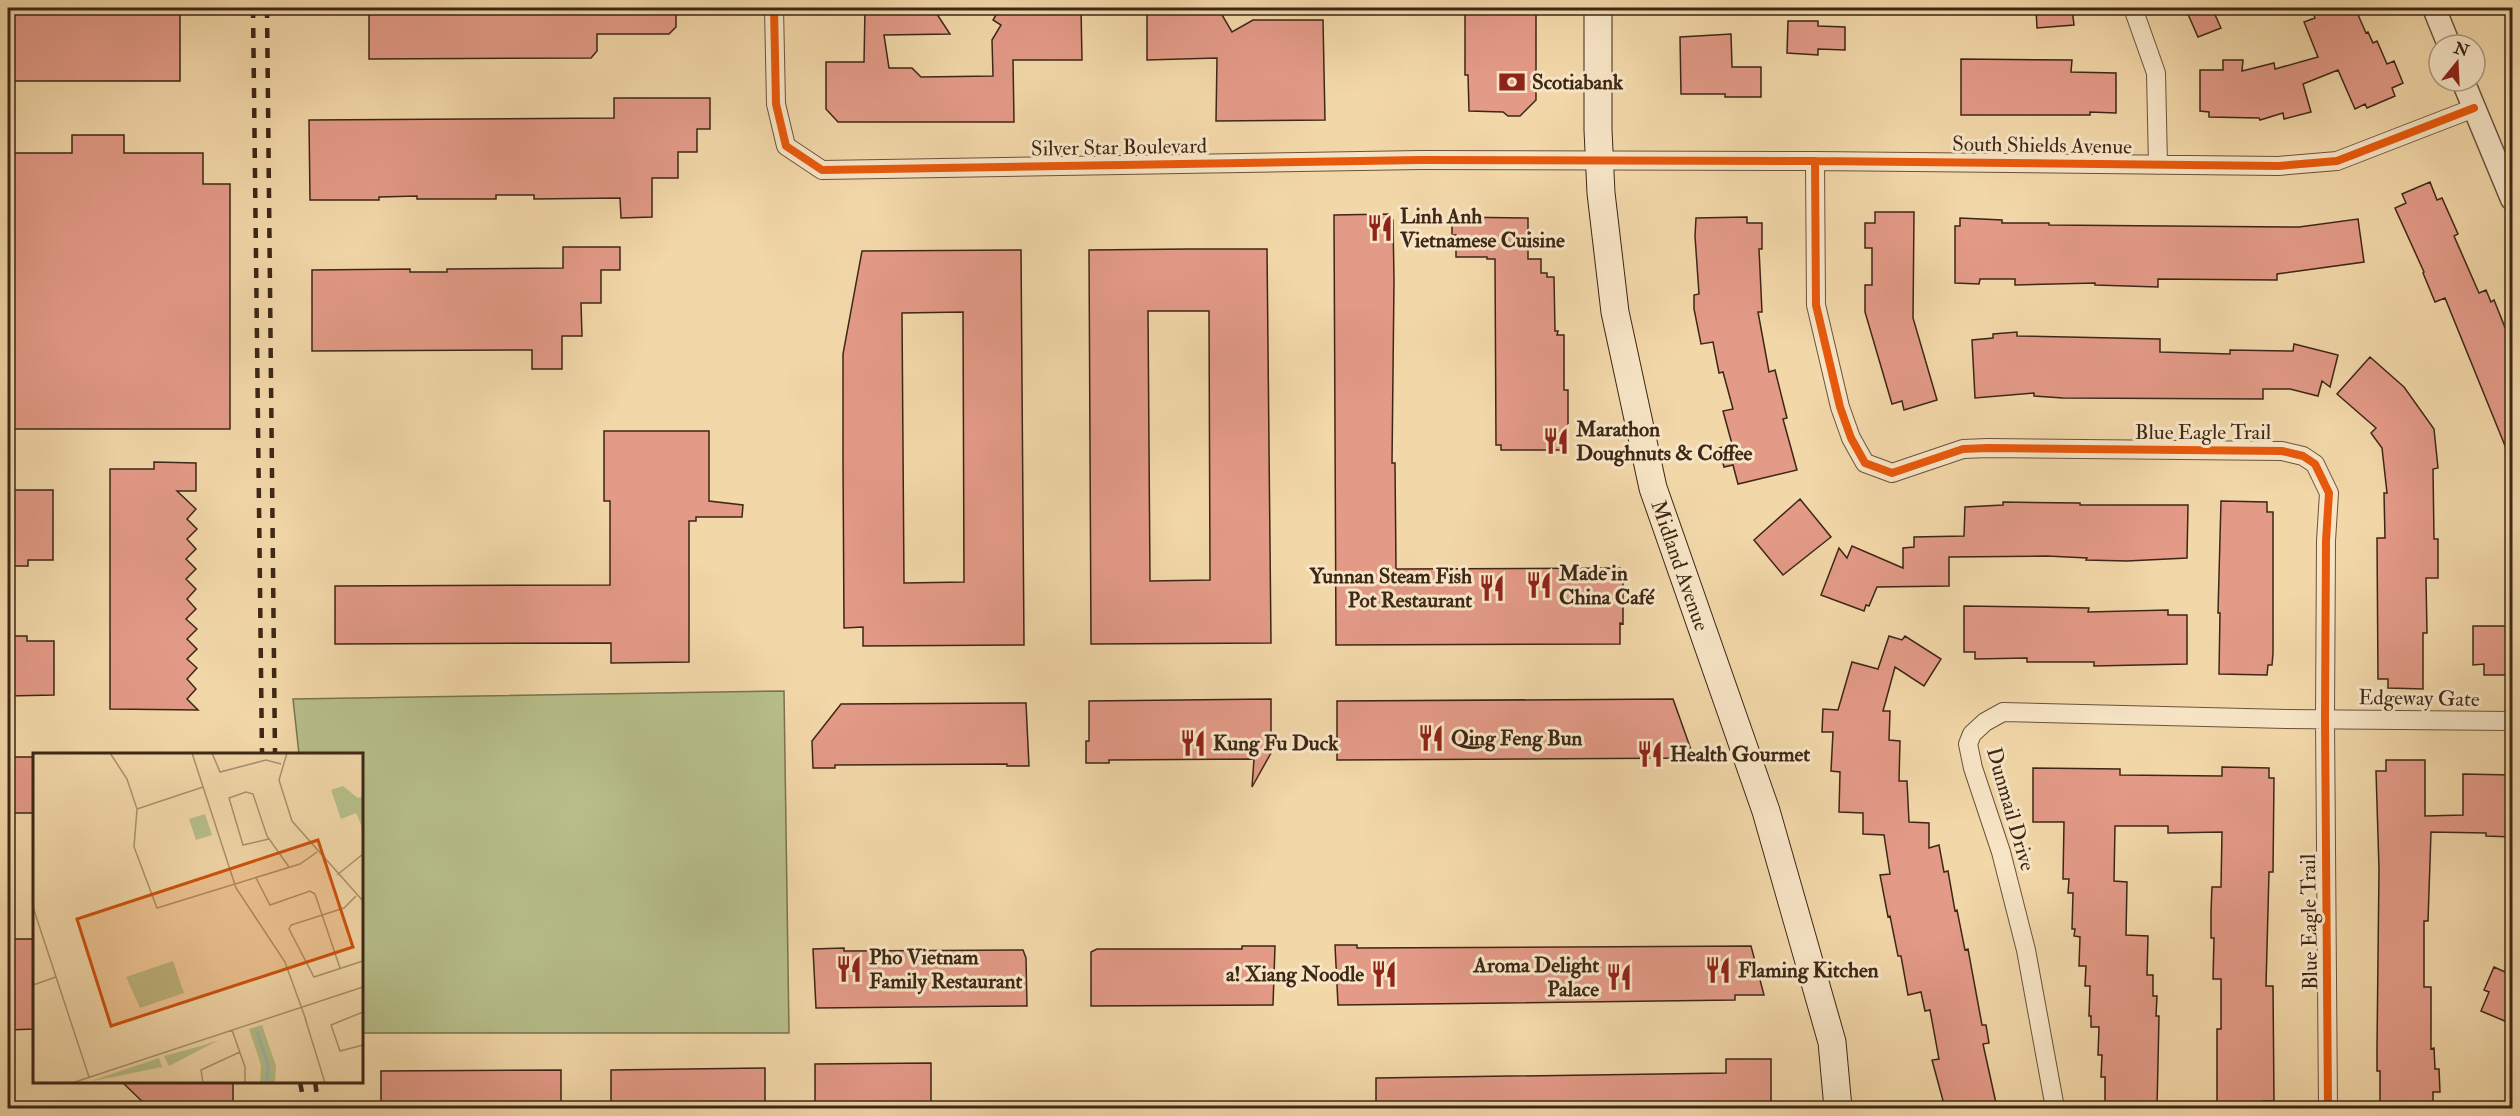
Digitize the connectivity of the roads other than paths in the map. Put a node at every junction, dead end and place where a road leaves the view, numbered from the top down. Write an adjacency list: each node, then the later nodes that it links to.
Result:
1 (774, 8): 8 (street, Silver Star Boulevard)
2 (1598, 8): 8 (main road, Midland Avenue)
3 (2133, 8): 10 (street)
4 (2434, 8): 5 (street)
5 (2444, 33)
6 (2468, 93): 7 (street)
7 (2474, 108): 10 (street, South Shields Avenue); 11 (street)
8 (1600, 161): 9 (street, South Shields Avenue); 14 (main road, Midland Avenue)
9 (1815, 161): 10 (street, South Shields Avenue); 12 (street, Blue Eagle Trail)
10 (2158, 165)
11 (2512, 200)
12 (2325, 719): 13 (street, Edgeway Gate); 15 (street, Dunmail Drive); 16 (street, Blue Eagle Trail)
13 (2512, 721)
14 (1838, 1108)
15 (2055, 1108)
16 (2328, 1108)

